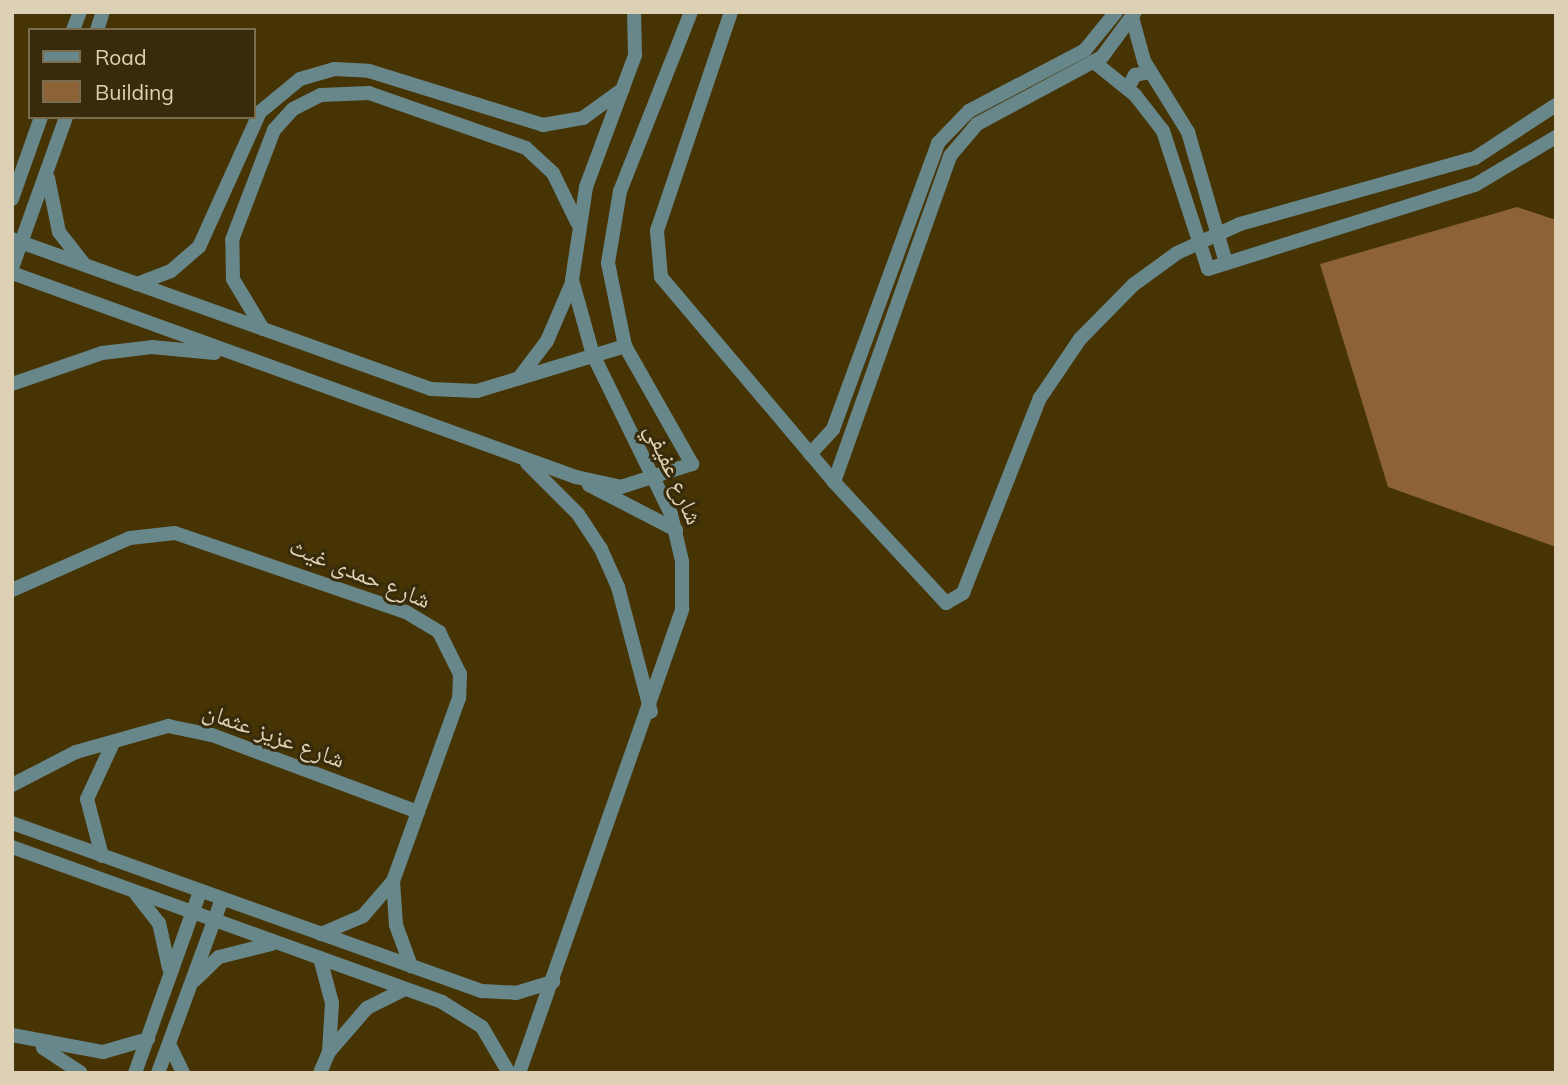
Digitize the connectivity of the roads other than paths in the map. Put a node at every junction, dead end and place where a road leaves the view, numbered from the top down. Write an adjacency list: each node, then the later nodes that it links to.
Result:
1 (634, 12): 9 (street, شارع عفيفي)
2 (691, 12): 30 (street, شارع عفيفي)
3 (731, 12): 36 (street)
4 (1116, 12): 15 (street)
5 (1134, 15): 6 (street); 7 (street)
6 (1094, 62): 8 (street); 17 (street)
7 (1149, 72): 8 (street); 21 (street)
8 (1128, 88): 23 (street)
9 (623, 89): 20 (street, شارع عفيفي); 28 (street)
10 (1556, 105): 21 (street)
11 (40, 119): 14 (street)
12 (65, 119): 16 (street)
13 (1556, 137): 24 (street)
14 (26, 159): 18 (street); 19 (street)
15 (928, 162): 17 (street); 35 (street)
16 (48, 168): 22 (street); 25 (street)
17 (944, 169): 37 (street)
18 (12, 172)
19 (12, 198)
20 (577, 222): 27 (street, شارع عفيفي); 29 (street)
21 (1217, 232): 23 (street); 24 (street)
22 (17, 240): 25 (street); 26 (street)
23 (1199, 241): 24 (street); 41 (street)
24 (1226, 263)
25 (87, 266): 28 (street)
26 (12, 270): 32 (street)
27 (572, 280): 31 (street, شارع عفيفي); 33 (street)
28 (137, 284): 29 (street)
29 (264, 330): 33 (street)
30 (625, 346): 31 (street); 40 (street, شارع عفيفي)
31 (593, 355): 33 (street); 40 (street, شارع عفيفي)
32 (241, 356): 34 (street); 38 (street)
33 (519, 378)
34 (12, 384)
35 (824, 443): 36 (street); 37 (street)
36 (810, 454): 41 (street)
37 (844, 454): 41 (street)
38 (518, 455): 39 (street); 44 (street)
39 (576, 477): 40 (street); 42 (street)
40 (655, 480): 42 (street, شارع عفيفي)
41 (834, 482)
42 (676, 530): 44 (street, شارع عفيفي)
43 (12, 590): 47 (street, شارع حمدى غيث)
44 (651, 712): 61 (street, شارع عفيفي)
45 (113, 743): 46 (street, شارع عزيز عثمان); 47 (street, شارع عزيز عثمان); 50 (street)
46 (12, 785)
47 (418, 812): 51 (street, شارع حمدى غيث)
48 (12, 823): 50 (street)
49 (12, 847): 52 (street)
50 (102, 856): 53 (street)
51 (393, 881): 57 (street, شارع حمدى غيث); 60 (street, شارع حمدى غيث)
52 (132, 891): 55 (street); 62 (street)
53 (200, 891): 54 (street); 55 (street)
54 (222, 899): 56 (street); 57 (street)
55 (193, 912): 56 (street); 62 (street)
56 (214, 920): 58 (street); 63 (street)
57 (321, 934): 60 (street)
58 (280, 944): 59 (street); 63 (street)
59 (320, 958): 64 (street); 69 (street)
60 (411, 966): 61 (street)
61 (553, 982): 76 (street, شارع عفيفي)
62 (167, 983): 66 (street)
63 (190, 987): 67 (street)
64 (407, 989): 69 (street); 75 (street)
65 (12, 1035): 68 (street)
66 (148, 1039): 68 (street); 71 (street)
67 (169, 1044): 72 (street); 73 (street)
68 (39, 1045): 70 (street)
69 (329, 1052): 74 (street)
70 (81, 1073)
71 (135, 1073)
72 (158, 1073)
73 (183, 1073)
74 (320, 1073)
75 (509, 1073)
76 (519, 1073)

